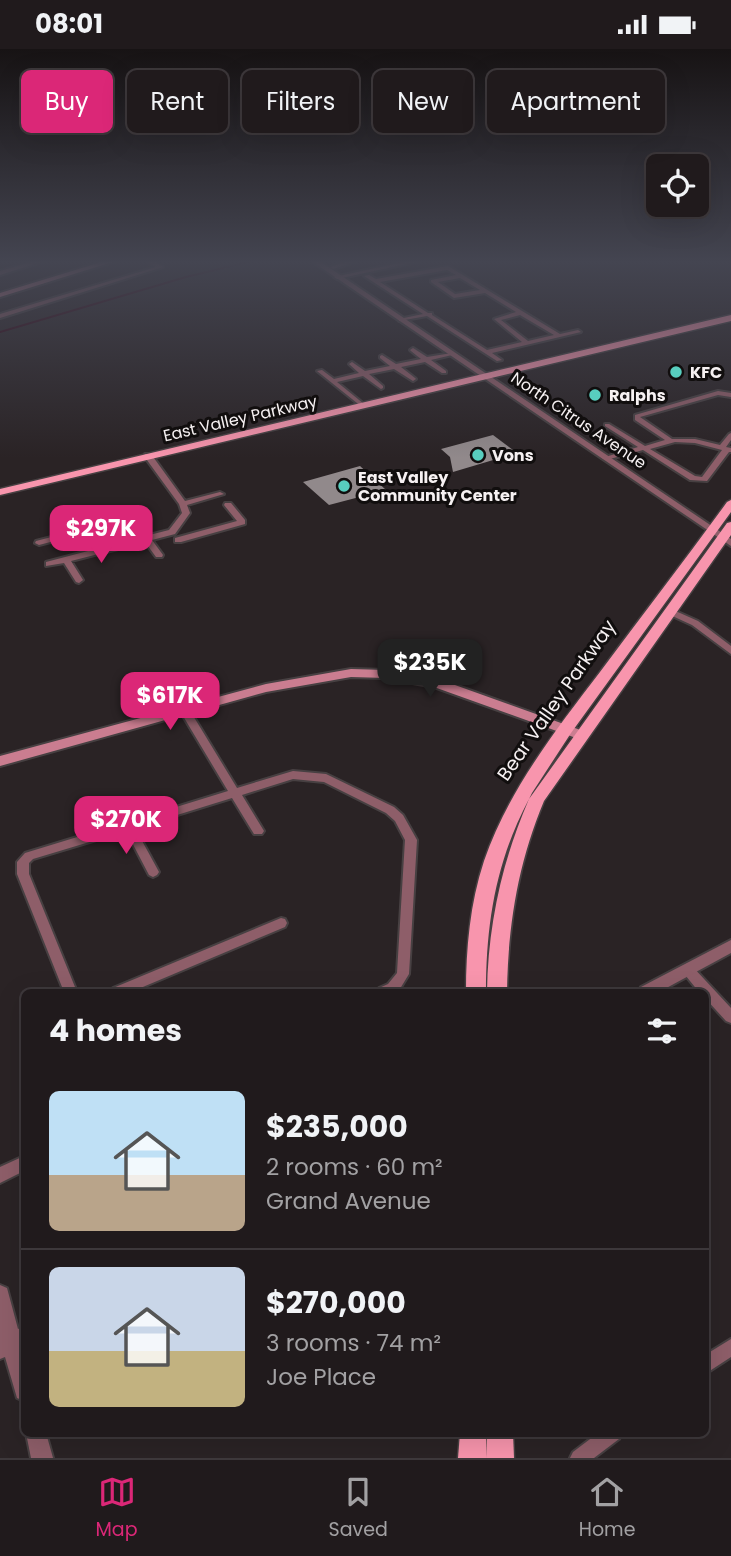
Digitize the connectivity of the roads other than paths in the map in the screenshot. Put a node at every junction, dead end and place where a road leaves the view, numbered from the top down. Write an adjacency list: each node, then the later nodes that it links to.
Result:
1 (410, 326): 13 (street, North Citrus Avenue)
2 (447, 326): 12 (street)
3 (505, 326): 9 (street)
4 (542, 326): 8 (street)
5 (672, 326): 10 (main road, East Valley Parkway)
6 (698, 326): 14 (main road, East Valley Parkway)
7 (578, 332): 8 (street)
8 (559, 336): 9 (street)
9 (527, 343): 12 (street)
10 (602, 343): 14 (main road); 23 (main road, East Valley Parkway)
11 (412, 350): 16 (street)
12 (486, 352): 17 (street)
13 (450, 353): 16 (street); 23 (street, North Citrus Avenue)
14 (584, 353): 23 (main road, East Valley Parkway)
15 (382, 357): 19 (street)
16 (425, 359): 19 (street); 21 (street)
17 (499, 360)
18 (352, 364): 22 (street)
19 (395, 366): 22 (street); 24 (street)
20 (320, 371): 25 (street)
21 (444, 372)
22 (364, 373): 25 (street); 26 (street)
23 (486, 375): 28 (main road, East Valley Parkway); 35 (street, North Citrus Avenue)
24 (413, 379)
25 (332, 381): 28 (street)
26 (381, 387)
27 (731, 395): 31 (street)
28 (362, 405): 34 (main road, East Valley Parkway)
29 (607, 425): 32 (street)
30 (731, 435): 33 (street)
31 (671, 441): 32 (street); 33 (street)
32 (644, 448): 33 (street); 35 (street)
33 (726, 449)
34 (148, 456): 36 (main road, East Valley Parkway); 38 (street)
35 (606, 458): 41 (street, North Citrus Avenue)
36 (0, 492)
37 (219, 494): 38 (street)
38 (183, 504): 42 (street)
39 (731, 504): 41 (main road, Bear Valley Parkway)
40 (228, 505): 42 (street)
41 (724, 534): 51 (main road, Bear Valley Parkway); 54 (main road, Bear Valley Parkway)
42 (175, 536): 43 (street); 46 (street)
43 (146, 538): 45 (street); 47 (street)
44 (39, 543): 45 (street)
45 (116, 545): 48 (street)
46 (185, 548)
47 (159, 555)
48 (66, 559): 49 (street); 50 (street)
49 (49, 564)
50 (79, 580)
51 (671, 612): 52 (street); 54 (main road, Bear Valley Parkway)
52 (731, 651)
53 (184, 711): 54 (main road); 55 (main road); 56 (street)
54 (573, 732): 66 (main road, Bear Valley Parkway); 67 (main road, Bear Valley Parkway)
55 (0, 761)
56 (234, 792): 57 (street); 58 (street); 65 (street)
57 (128, 824): 59 (street); 63 (street)
58 (258, 831)
59 (153, 872)
60 (281, 923): 64 (street)
61 (731, 946): 62 (street)
62 (687, 970): 68 (street); 69 (street)
63 (69, 989)
64 (125, 989)
65 (391, 989)
66 (476, 989)
67 (497, 989)
68 (652, 989)
69 (705, 989)
70 (709, 994): 71 (street)
71 (731, 1017)
72 (21, 1164): 73 (street)
73 (0, 1175)
74 (0, 1295): 75 (street)
75 (12, 1342): 78 (street)
76 (731, 1347): 77 (street)
77 (709, 1363)
78 (21, 1379)
79 (37, 1437): 83 (street)
80 (473, 1437): 84 (main road)
81 (500, 1437): 85 (main road)
82 (608, 1437): 86 (street)
83 (42, 1458)
84 (472, 1458)
85 (500, 1458)
86 (579, 1458)

